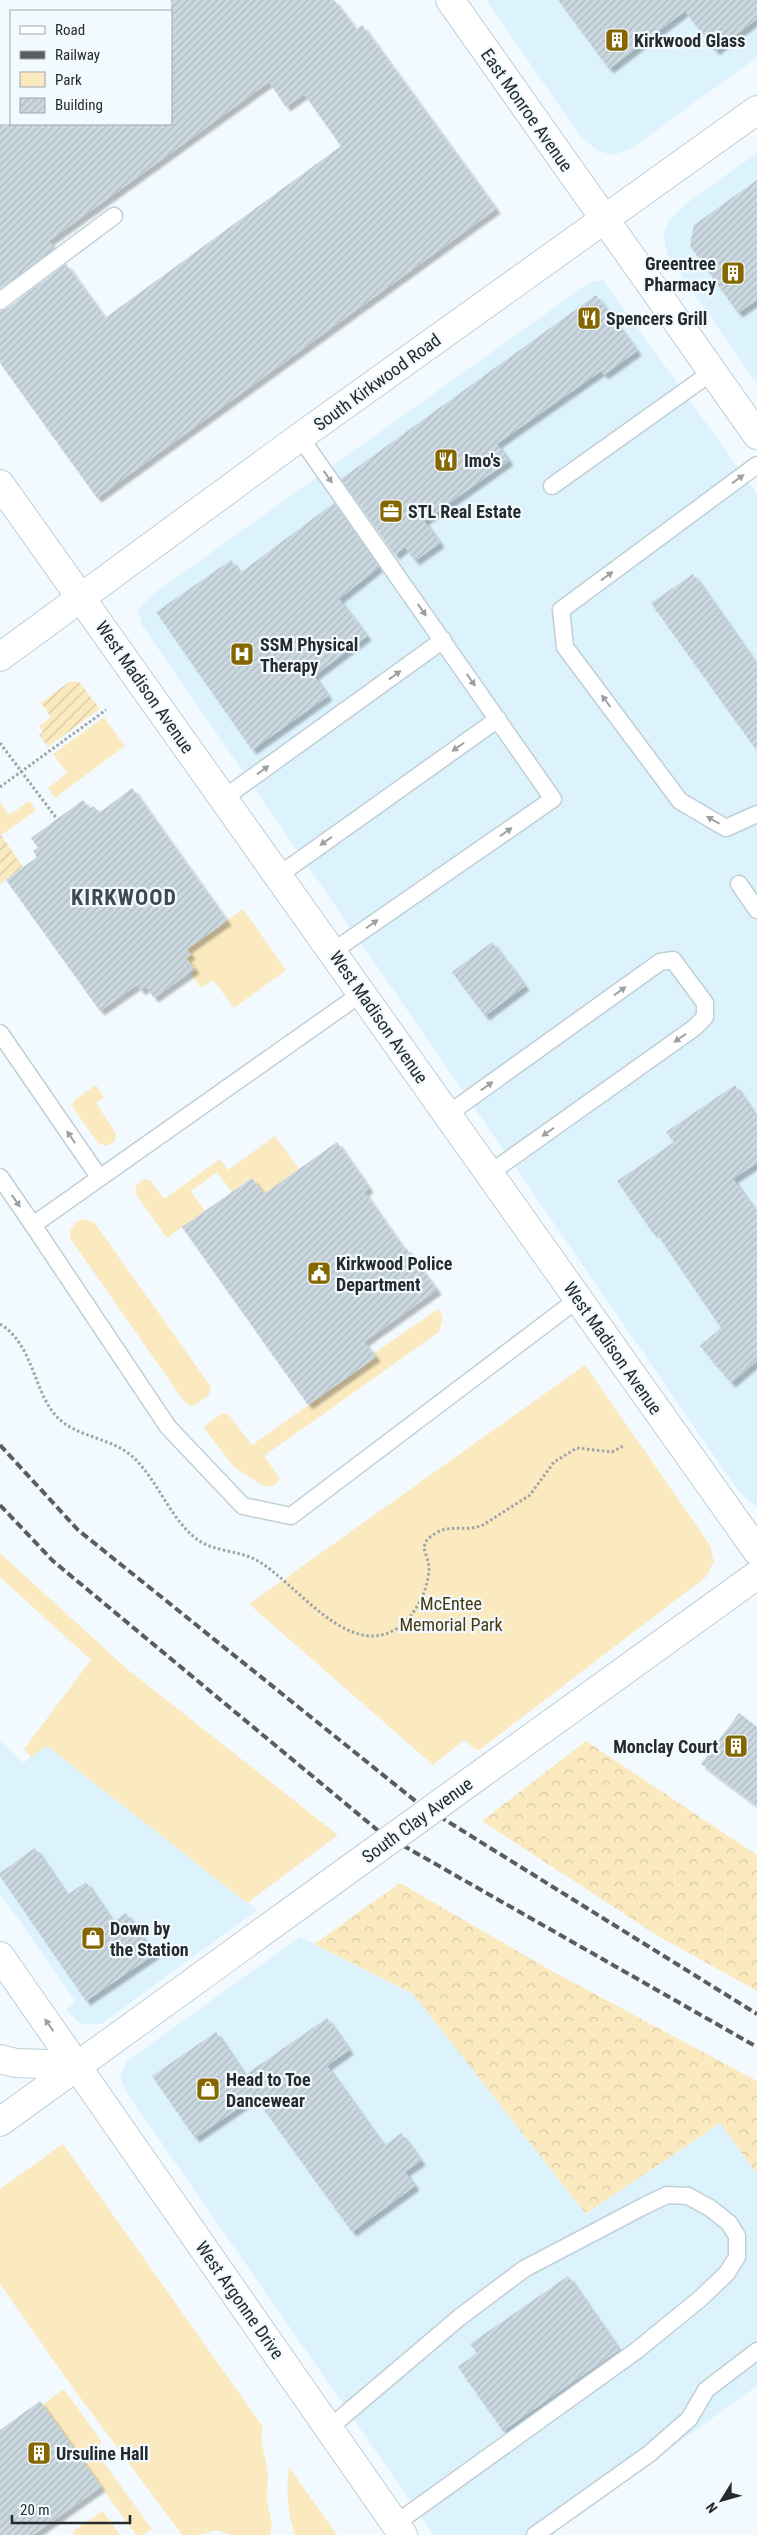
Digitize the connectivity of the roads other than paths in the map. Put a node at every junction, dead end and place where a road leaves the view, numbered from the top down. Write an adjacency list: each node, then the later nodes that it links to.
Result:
1 (450, 0): 4 (street, East Monroe Avenue)
2 (757, 110): 4 (street, South Kirkwood Road)
3 (114, 216): 5 (lane)
4 (605, 220): 6 (street, East Monroe Avenue); 8 (street, South Kirkwood Road)
5 (0, 301)
6 (712, 372): 7 (street, East Monroe Avenue); 11 (lane)
7 (757, 435)
8 (300, 437): 12 (street, South Kirkwood Road); 13 (lane, one-way to 13)
9 (757, 465): 17 (lane, one-way to 9)
10 (0, 484): 12 (street, West Madison Avenue)
11 (552, 486)
12 (81, 596): 14 (street, South Kirkwood Road); 16 (street, West Madison Avenue)
13 (443, 640): 15 (lane, one-way to 15); 16 (lane, one-way to 13)
14 (0, 657)
15 (498, 719): 18 (lane, one-way to 18); 21 (lane, one-way to 15)
16 (224, 798): 18 (street, West Madison Avenue)
17 (757, 814)
18 (279, 875): 21 (street, West Madison Avenue)
19 (738, 884): 20 (lane)
20 (757, 910)
21 (332, 952): 22 (street, West Madison Avenue)
22 (362, 993): 24 (street, West Madison Avenue); 27 (lane)
23 (0, 1033): 27 (lane, one-way to 23)
24 (448, 1114): 25 (street, West Madison Avenue); 25 (lane, one-way to 25)
25 (490, 1173): 29 (street, West Madison Avenue)
26 (0, 1177): 28 (lane, one-way to 28)
27 (99, 1178): 28 (lane)
28 (33, 1224): 29 (lane)
29 (578, 1299): 30 (street, West Madison Avenue)
30 (757, 1551)
31 (757, 1575): 34 (street, South Clay Avenue, bridge)
32 (0, 1956): 34 (street, West Argonne Drive, one-way to 32)
33 (0, 2059): 34 (street)
34 (77, 2066): 35 (street, South Clay Avenue); 37 (street, West Argonne Drive)
35 (0, 2122)
36 (757, 2352): 39 (lane)
37 (328, 2429): 38 (street, West Argonne Drive); 38 (lane)
38 (399, 2529)
39 (536, 2535)

